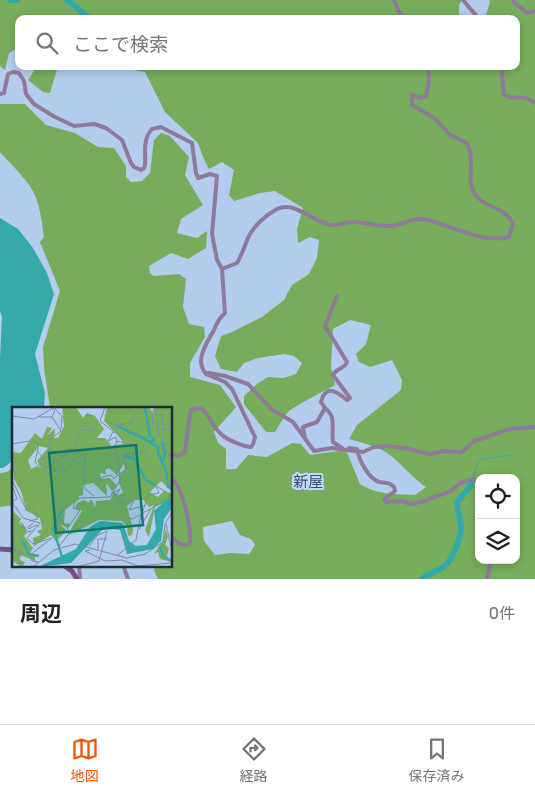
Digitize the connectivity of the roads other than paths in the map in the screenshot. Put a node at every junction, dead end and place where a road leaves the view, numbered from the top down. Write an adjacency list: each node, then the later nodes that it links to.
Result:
1 (394, 0): 5 (street)
2 (463, 0): 6 (street)
3 (513, 0): 4 (street)
4 (535, 11)
5 (401, 15)
6 (476, 15)
7 (429, 70): 11 (street)
8 (501, 70): 10 (street)
9 (0, 94): 11 (street)
10 (535, 103)
11 (222, 269): 13 (street)
12 (336, 296): 14 (street)
13 (206, 374): 16 (street); 18 (street)
14 (325, 408): 16 (street); 17 (street)
15 (535, 427): 17 (street)
16 (306, 440): 17 (street)
17 (357, 452): 20 (street)
18 (172, 454)
19 (172, 479): 21 (street)
20 (475, 480)
21 (172, 537)
22 (490, 564): 28 (street)
23 (64, 566): 26 (street)
24 (79, 566): 26 (street)
25 (122, 566): 27 (street)
26 (78, 579)
27 (128, 579)
28 (487, 579)

